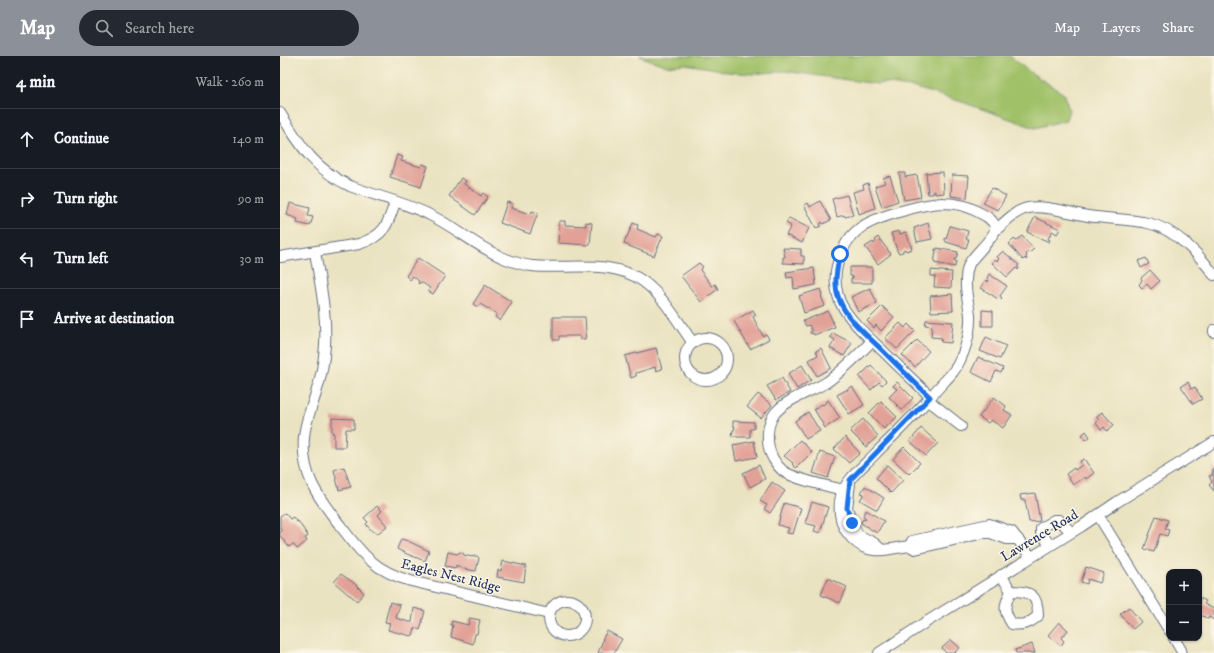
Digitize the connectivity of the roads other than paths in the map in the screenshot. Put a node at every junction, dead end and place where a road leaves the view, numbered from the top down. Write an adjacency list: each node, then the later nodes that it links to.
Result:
1 (280, 113): 2 (street)
2 (395, 202): 4 (street); 8 (street)
3 (996, 230): 6 (street); 7 (street); 9 (street)
4 (315, 252): 5 (street); 21 (street, Eagles Nest Ridge)
5 (280, 257)
6 (1214, 275)
7 (872, 341): 9 (street); 13 (street)
8 (693, 343): 8 (street)
9 (929, 398): 10 (street); 12 (street)
10 (961, 426)
11 (1214, 442): 14 (street, Lawrence Road)
12 (850, 480): 13 (street); 17 (street)
13 (844, 490): 17 (street)
14 (1098, 515): 15 (street, Lawrence Road); 22 (street)
15 (1071, 532): 16 (street, Lawrence Road); 16 (street)
16 (1050, 545): 18 (street, Lawrence Road)
17 (882, 550): 18 (street)
18 (1031, 557): 19 (street, Lawrence Road)
19 (1001, 575): 20 (street); 25 (street, Lawrence Road)
20 (1011, 591)
21 (549, 614)
22 (1166, 625)
23 (1176, 641): 24 (street)
24 (1181, 650)
25 (879, 653)

